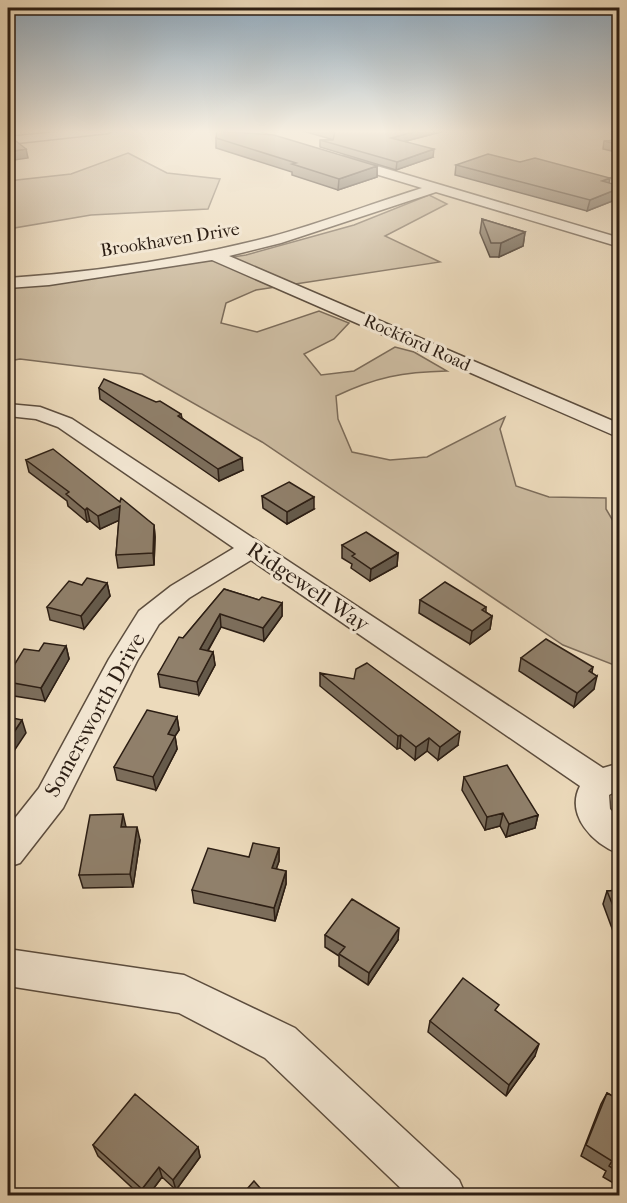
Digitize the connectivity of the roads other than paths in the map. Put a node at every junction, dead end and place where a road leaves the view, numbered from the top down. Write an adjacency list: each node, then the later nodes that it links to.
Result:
1 (435, 186): 2 (street)
2 (438, 187): 3 (street); 4 (street, Brookhaven Drive)
3 (620, 243)
4 (214, 255): 5 (street, Brookhaven Drive); 7 (street, Rockford Road)
5 (8, 283)
6 (8, 410): 8 (street, Ridgewell Way)
7 (620, 432)
8 (251, 549): 9 (street, Ridgewell Way); 11 (street, Somersworth Drive)
9 (610, 780): 10 (street)
10 (620, 839)
11 (8, 852)
12 (8, 968): 13 (street)
13 (443, 1196)

